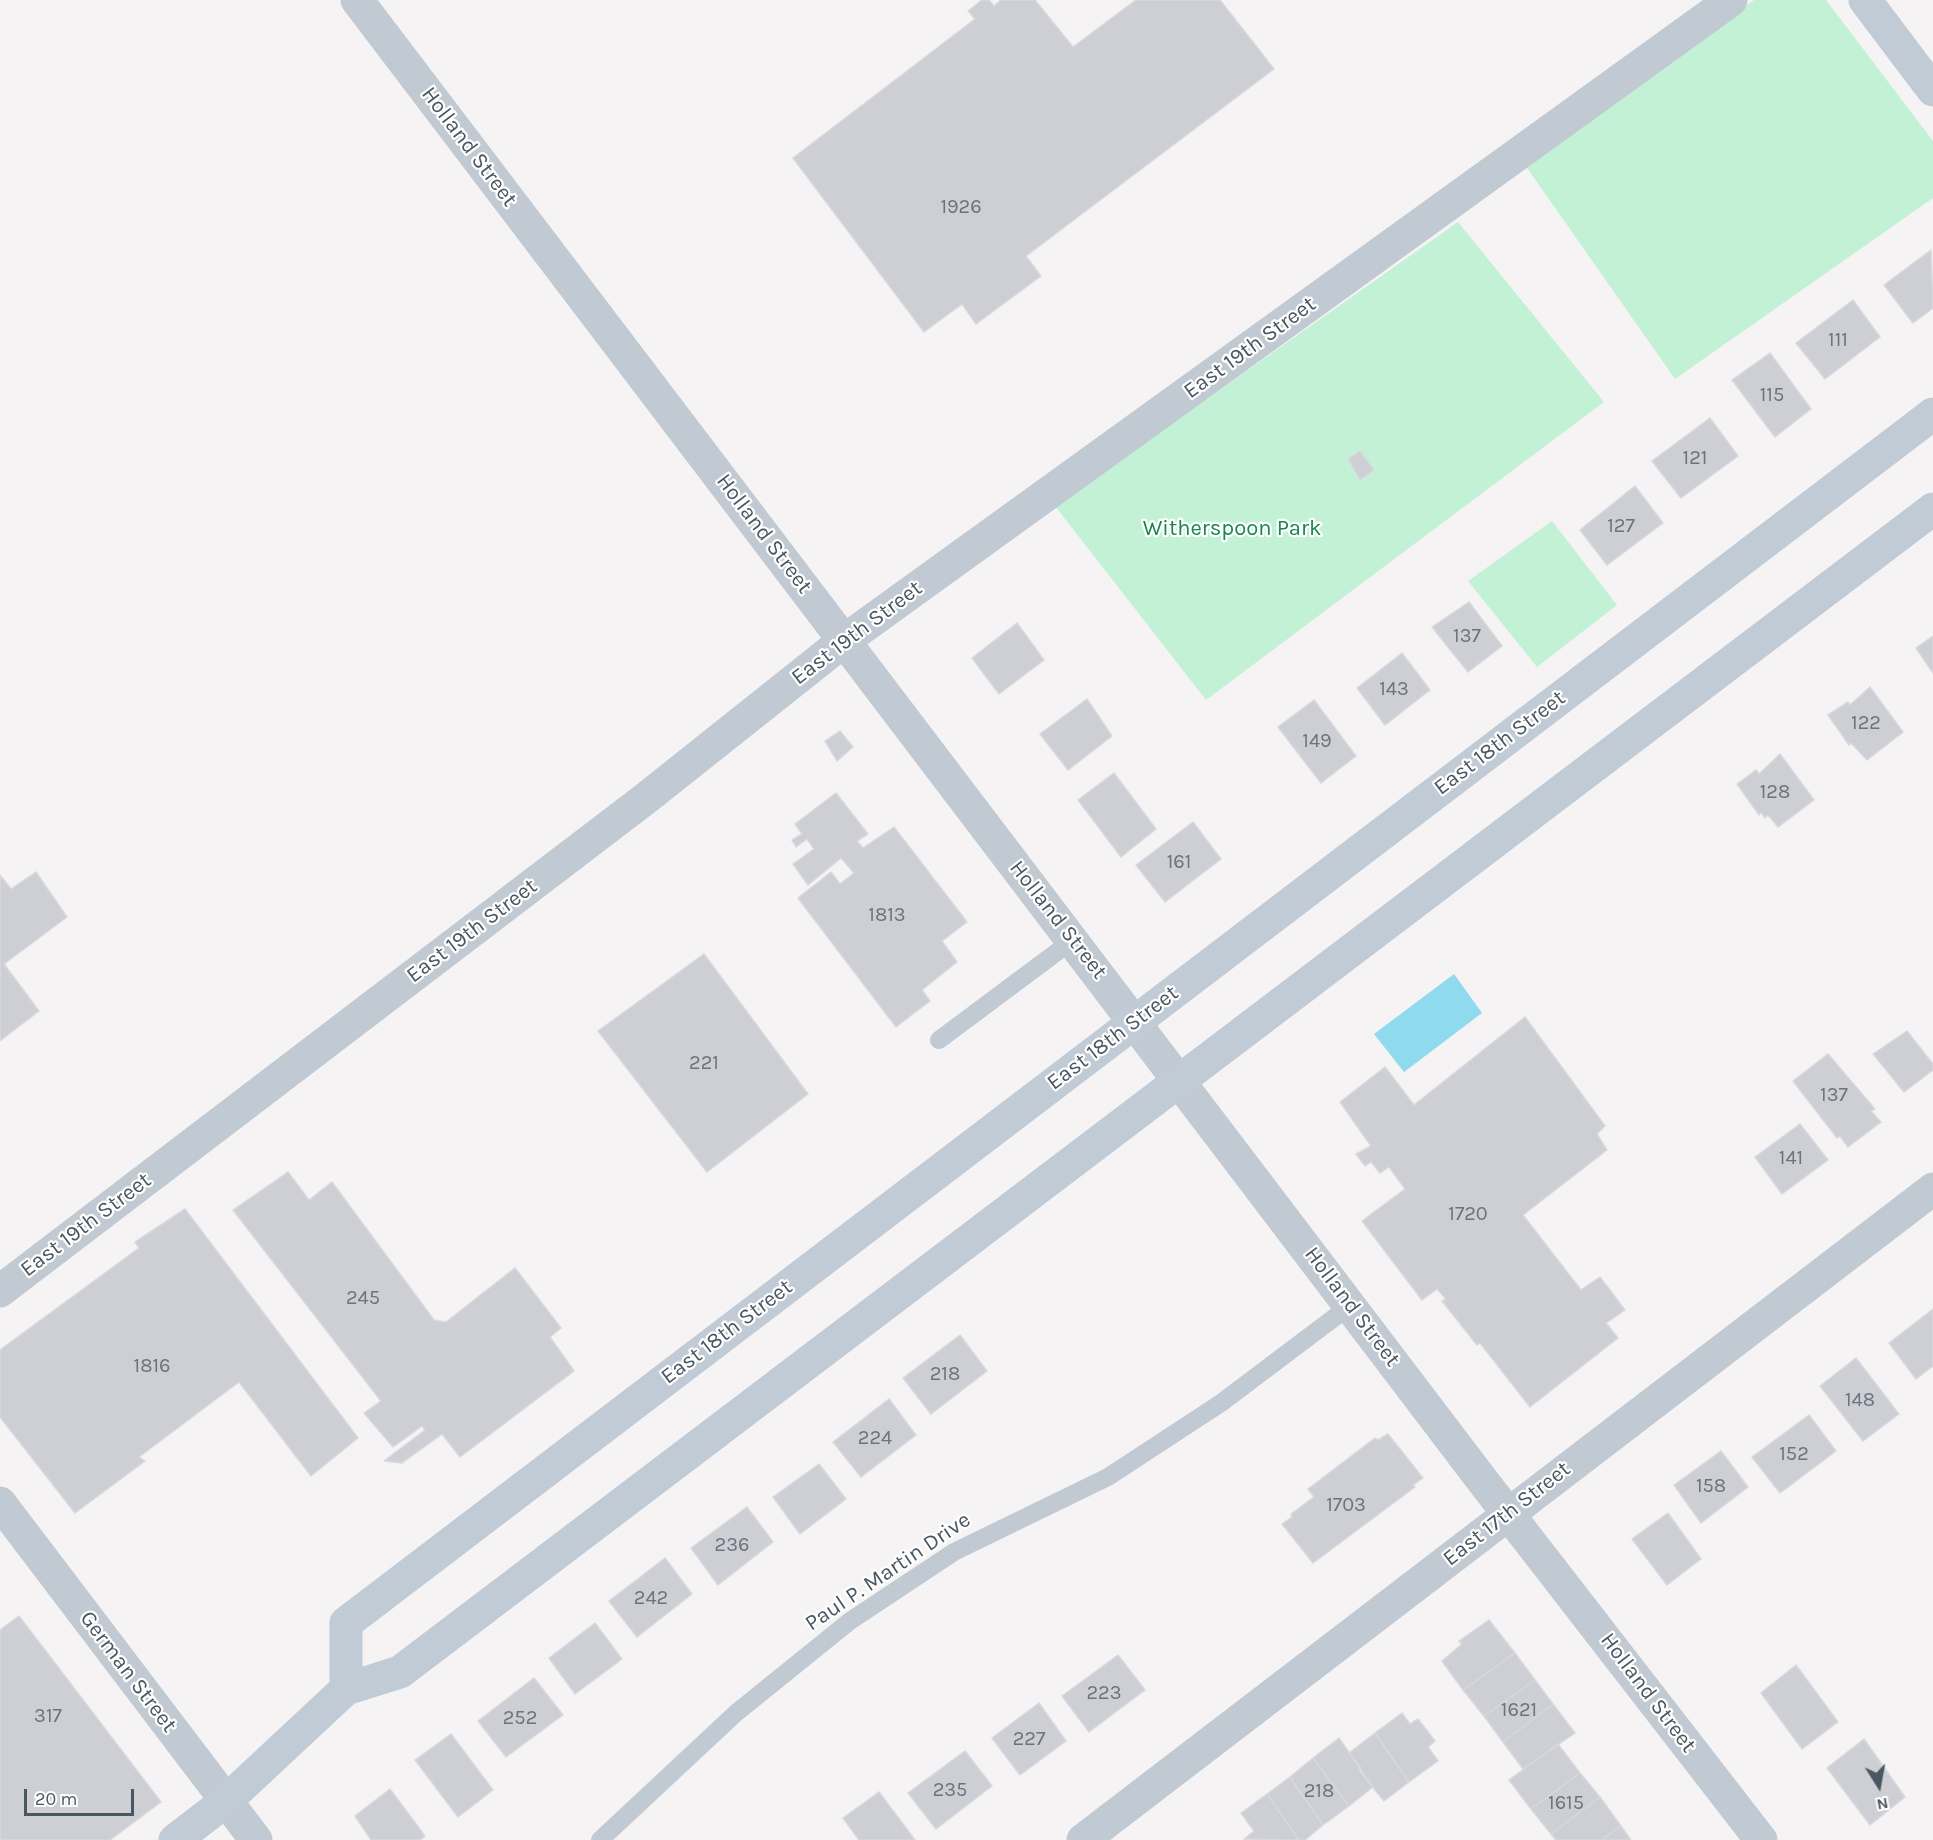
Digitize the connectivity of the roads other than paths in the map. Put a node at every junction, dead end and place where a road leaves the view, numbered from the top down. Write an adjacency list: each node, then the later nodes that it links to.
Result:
1 (357, 0): 7 (street, Holland Street)
2 (1731, 0): 7 (street, East 19th Street)
3 (1865, 0): 4 (main road)
4 (1933, 90)
5 (1933, 414): 9 (main road, East 18th Street)
6 (1933, 508): 11 (main road)
7 (845, 640): 8 (street, Holland Street); 13 (street, East 19th Street)
8 (1072, 940): 9 (street, Holland Street); 10 (lane)
9 (1136, 1021): 11 (street, Holland Street); 17 (main road, East 18th Street)
10 (939, 1040)
11 (1180, 1080): 14 (street, Holland Street); 17 (main road)
12 (1933, 1190): 16 (street, East 17th Street)
13 (0, 1291)
14 (1351, 1305): 16 (street, Holland Street); 21 (lane, Paul P. Martin Drive)
15 (0, 1503): 18 (street, German Street)
16 (1508, 1513): 22 (street, East 17th Street); 23 (street, Holland Street)
17 (346, 1689): 18 (main road)
18 (226, 1801): 19 (main road); 20 (street, German Street)
19 (175, 1840)
20 (256, 1840)
21 (600, 1840)
22 (1083, 1840)
23 (1761, 1840)

